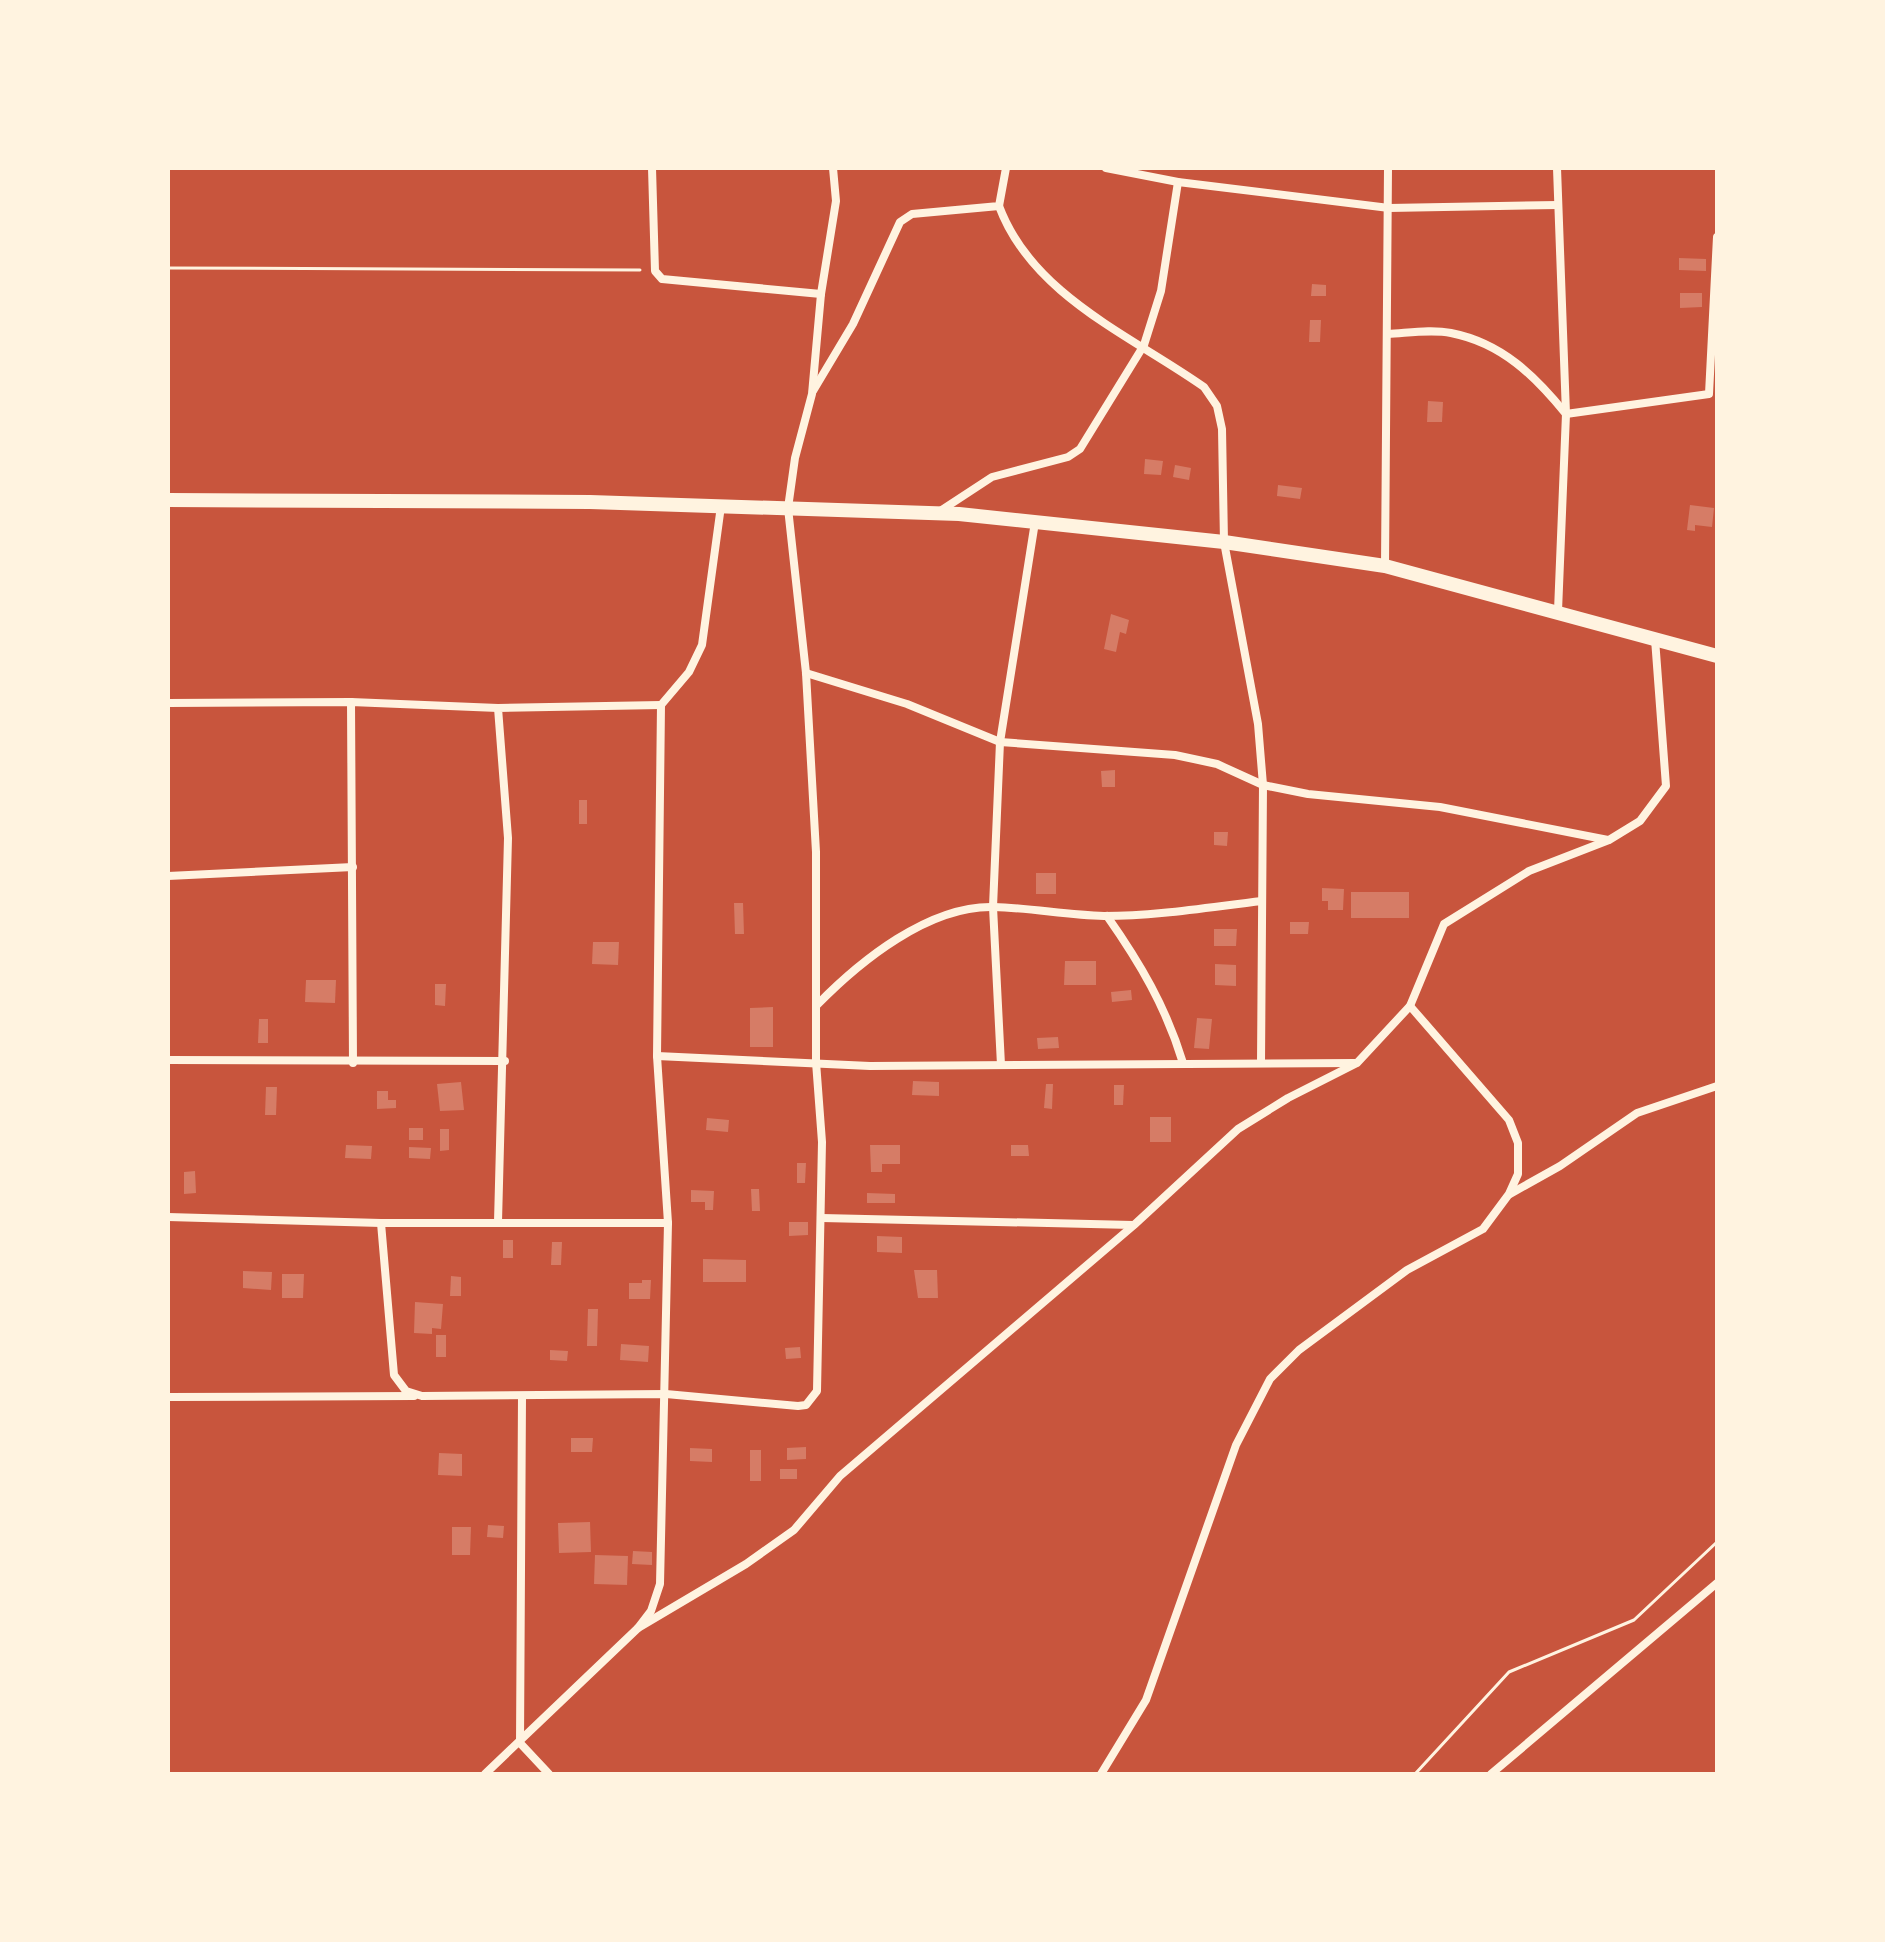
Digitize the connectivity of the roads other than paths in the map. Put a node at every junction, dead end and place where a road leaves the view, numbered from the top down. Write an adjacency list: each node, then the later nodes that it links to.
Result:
1 (652, 168): 12 (street)
2 (833, 168): 12 (street)
3 (1006, 168): 9 (street)
4 (1106, 168): 7 (street)
5 (1388, 168): 10 (street)
6 (1557, 168): 8 (street)
7 (1178, 182): 10 (street); 14 (street)
8 (1558, 205): 10 (street); 17 (street)
9 (999, 206): 14 (street); 15 (street)
10 (1389, 208): 13 (street)
11 (1717, 237): 16 (street)
12 (821, 294): 15 (street)
13 (1388, 334): 17 (street); 24 (street)
14 (1144, 345): 21 (street); 23 (street)
15 (812, 394): 20 (street)
16 (1713, 396): 17 (street)
17 (1566, 414): 25 (street)
18 (168, 500): 19 (street)
19 (721, 506): 20 (street); 31 (street)
20 (788, 508): 21 (street); 28 (street)
21 (936, 513): 22 (street)
22 (1035, 522): 23 (street); 33 (street)
23 (1224, 542): 24 (street); 34 (street)
24 (1385, 566): 25 (street)
25 (1558, 611): 26 (street)
26 (1655, 639): 27 (street); 35 (street)
27 (1717, 656)
28 (806, 673): 33 (street); 41 (street)
29 (351, 702): 30 (street); 32 (street); 36 (street)
30 (168, 703)
31 (661, 705): 32 (street); 43 (street)
32 (498, 708): 45 (street)
33 (1000, 742): 34 (street); 39 (street)
34 (1263, 785): 35 (street); 38 (street)
35 (1609, 840): 42 (street)
36 (353, 867): 37 (street); 47 (street)
37 (168, 876)
38 (1262, 901): 40 (street); 49 (street)
39 (993, 907): 40 (street); 41 (street); 51 (street)
40 (1107, 916): 48 (street)
41 (817, 1005): 46 (street)
42 (1410, 1006): 50 (street); 53 (street)
43 (657, 1056): 46 (street); 58 (street)
44 (168, 1060): 47 (street)
45 (505, 1061): 47 (street); 56 (street)
46 (816, 1062): 51 (street); 55 (street)
47 (353, 1063)
48 (1183, 1063): 49 (street); 51 (street)
49 (1261, 1063): 50 (street)
50 (1357, 1063): 59 (street)
51 (1001, 1065)
52 (1717, 1086): 53 (street)
53 (1509, 1194): 67 (street)
54 (168, 1217): 57 (street)
55 (822, 1218): 59 (street); 60 (street)
56 (498, 1222): 57 (street); 58 (street)
57 (381, 1223): 61 (street)
58 (668, 1223): 60 (street)
59 (1134, 1225): 65 (street)
60 (666, 1394): 63 (street); 65 (street)
61 (422, 1396): 62 (street); 63 (street)
62 (168, 1397)
63 (522, 1397): 66 (street)
64 (1717, 1583): 70 (street)
65 (638, 1628): 66 (street)
66 (520, 1743): 68 (street); 69 (street)
67 (1104, 1773)
68 (485, 1774)
69 (549, 1774)
70 (1491, 1774)

